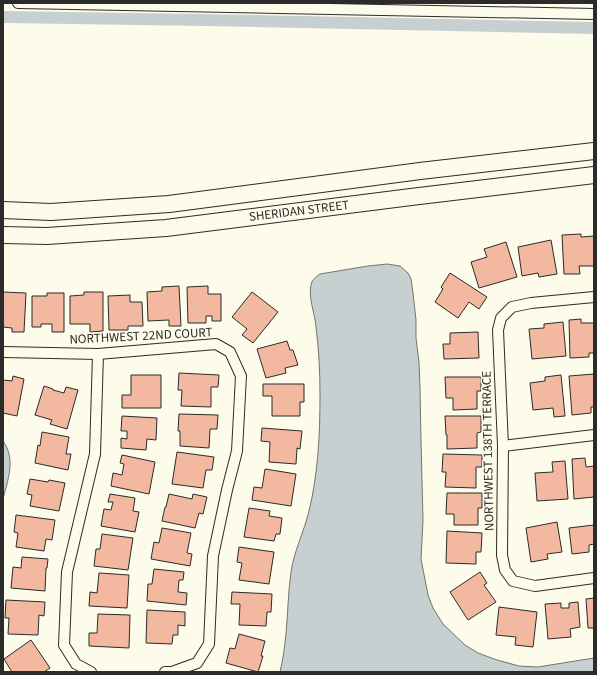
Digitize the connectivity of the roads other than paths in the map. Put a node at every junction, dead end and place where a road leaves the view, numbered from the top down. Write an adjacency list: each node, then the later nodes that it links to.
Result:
1 (18, 3): 2 (street)
2 (176, 4): 3 (street)
3 (594, 14)
4 (594, 152): 6 (main road, SHERIDAN STREET)
5 (594, 175): 7 (main road, SHERIDAN STREET)
6 (3, 210)
7 (3, 235)
8 (594, 297): 12 (street, NORTHWEST 138TH TERRACE)
9 (3, 352): 10 (street, NORTHWEST 22ND COURT)
10 (98, 354): 14 (street); 15 (street, NORTHWEST 22ND COURT)
11 (594, 435): 12 (street)
12 (503, 446): 13 (street, NORTHWEST 138TH TERRACE)
13 (594, 578)
14 (92, 672)
15 (165, 672)

